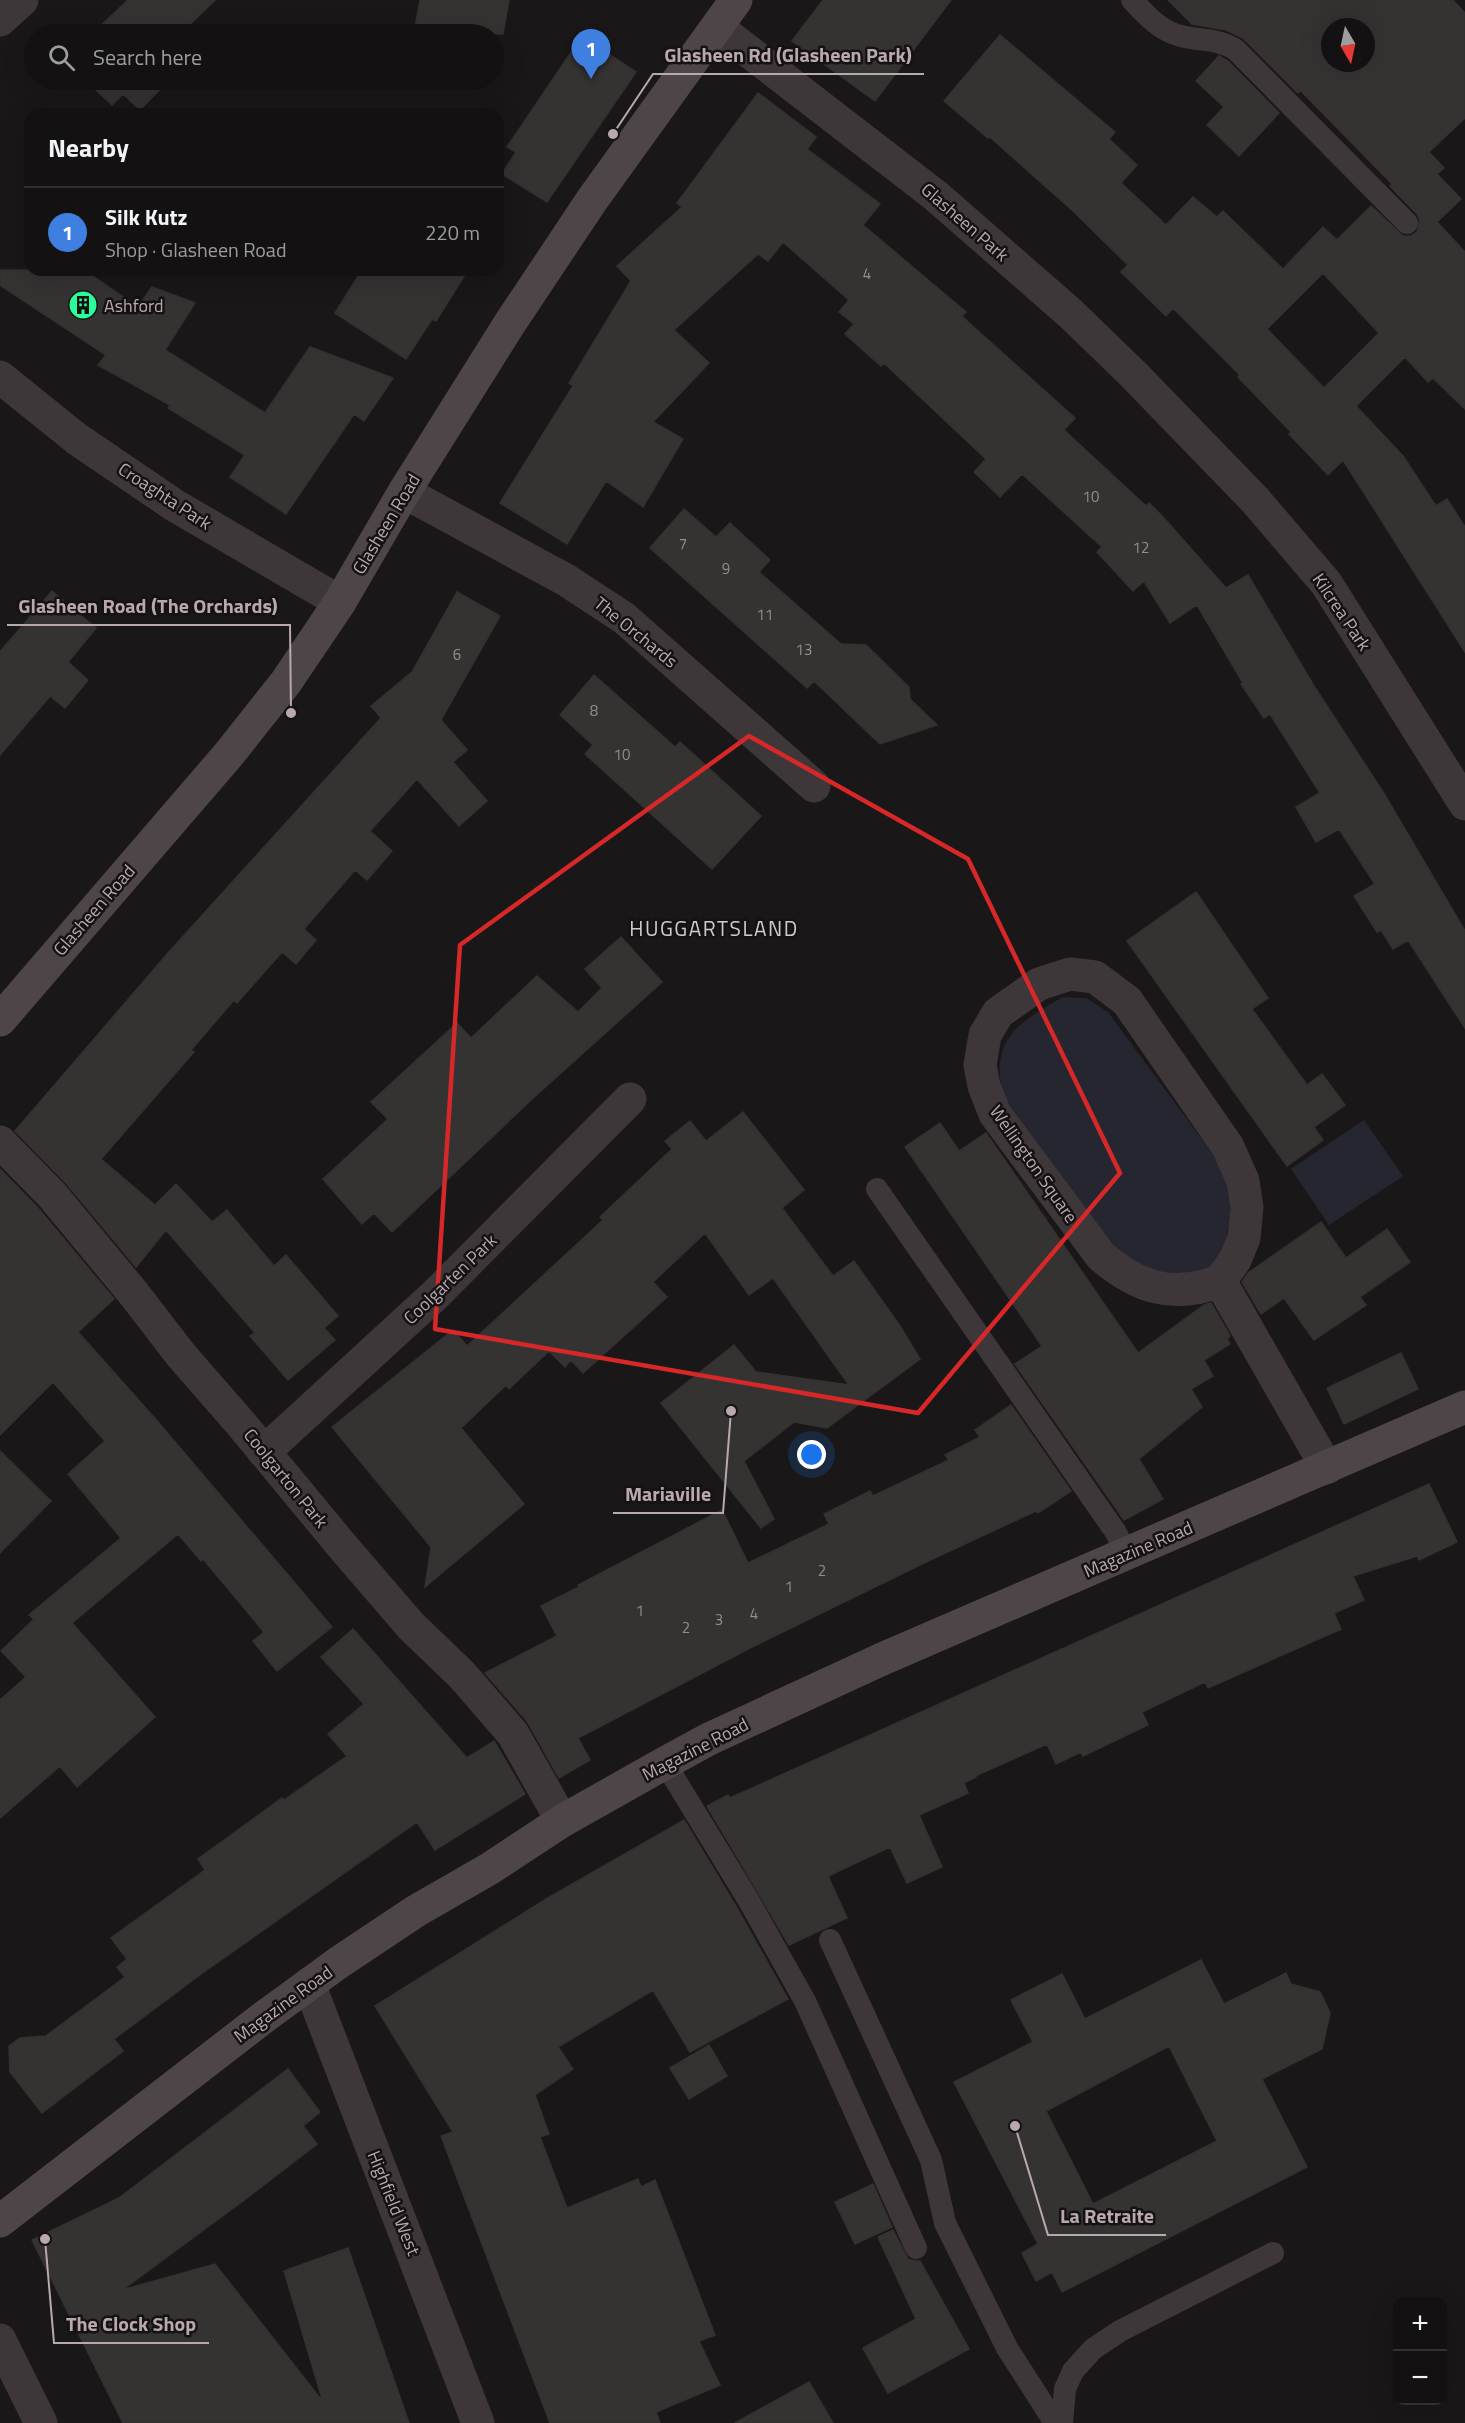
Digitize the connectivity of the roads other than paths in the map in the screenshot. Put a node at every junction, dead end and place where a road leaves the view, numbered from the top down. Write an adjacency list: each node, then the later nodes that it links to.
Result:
1 (22, 0): 4 (street)
2 (736, 0): 5 (main road, Glasheen Road)
3 (1132, 0): 6 (lane)
4 (0, 20)
5 (717, 27): 8 (street, Glasheen Park); 9 (main road, Glasheen Road)
6 (1407, 223)
7 (0, 377): 10 (street, Croaghta Park)
8 (1195, 439): 12 (street, Kilcrea Park)
9 (404, 492): 10 (main road, Glasheen Road); 11 (street, The Orchards)
10 (340, 602): 13 (main road, Glasheen Road)
11 (814, 786)
12 (1465, 804)
13 (0, 1020)
14 (630, 1099): 19 (street, Coolgarten Park)
15 (0, 1142): 19 (street, Coolgarton Park)
16 (877, 1189): 21 (lane)
17 (1220, 1281): 17 (street, Wellington Square); 20 (street)
18 (1465, 1407): 20 (main road, Magazine Road)
19 (264, 1452): 23 (street, Coolgarton Park)
20 (1327, 1468): 21 (main road, Magazine Road)
21 (1127, 1554): 22 (main road, Magazine Road)
22 (665, 1763): 23 (main road, Magazine Road); 27 (lane)
23 (562, 1821): 25 (main road, Magazine Road)
24 (830, 1941): 32 (lane)
25 (309, 1984): 26 (main road, Magazine Road); 31 (street, Highfield West)
26 (0, 2221)
27 (916, 2248)
28 (1273, 2253): 33 (lane)
29 (0, 2340): 30 (street)
30 (41, 2423)
31 (478, 2423)
32 (1056, 2423)
33 (1062, 2423)

